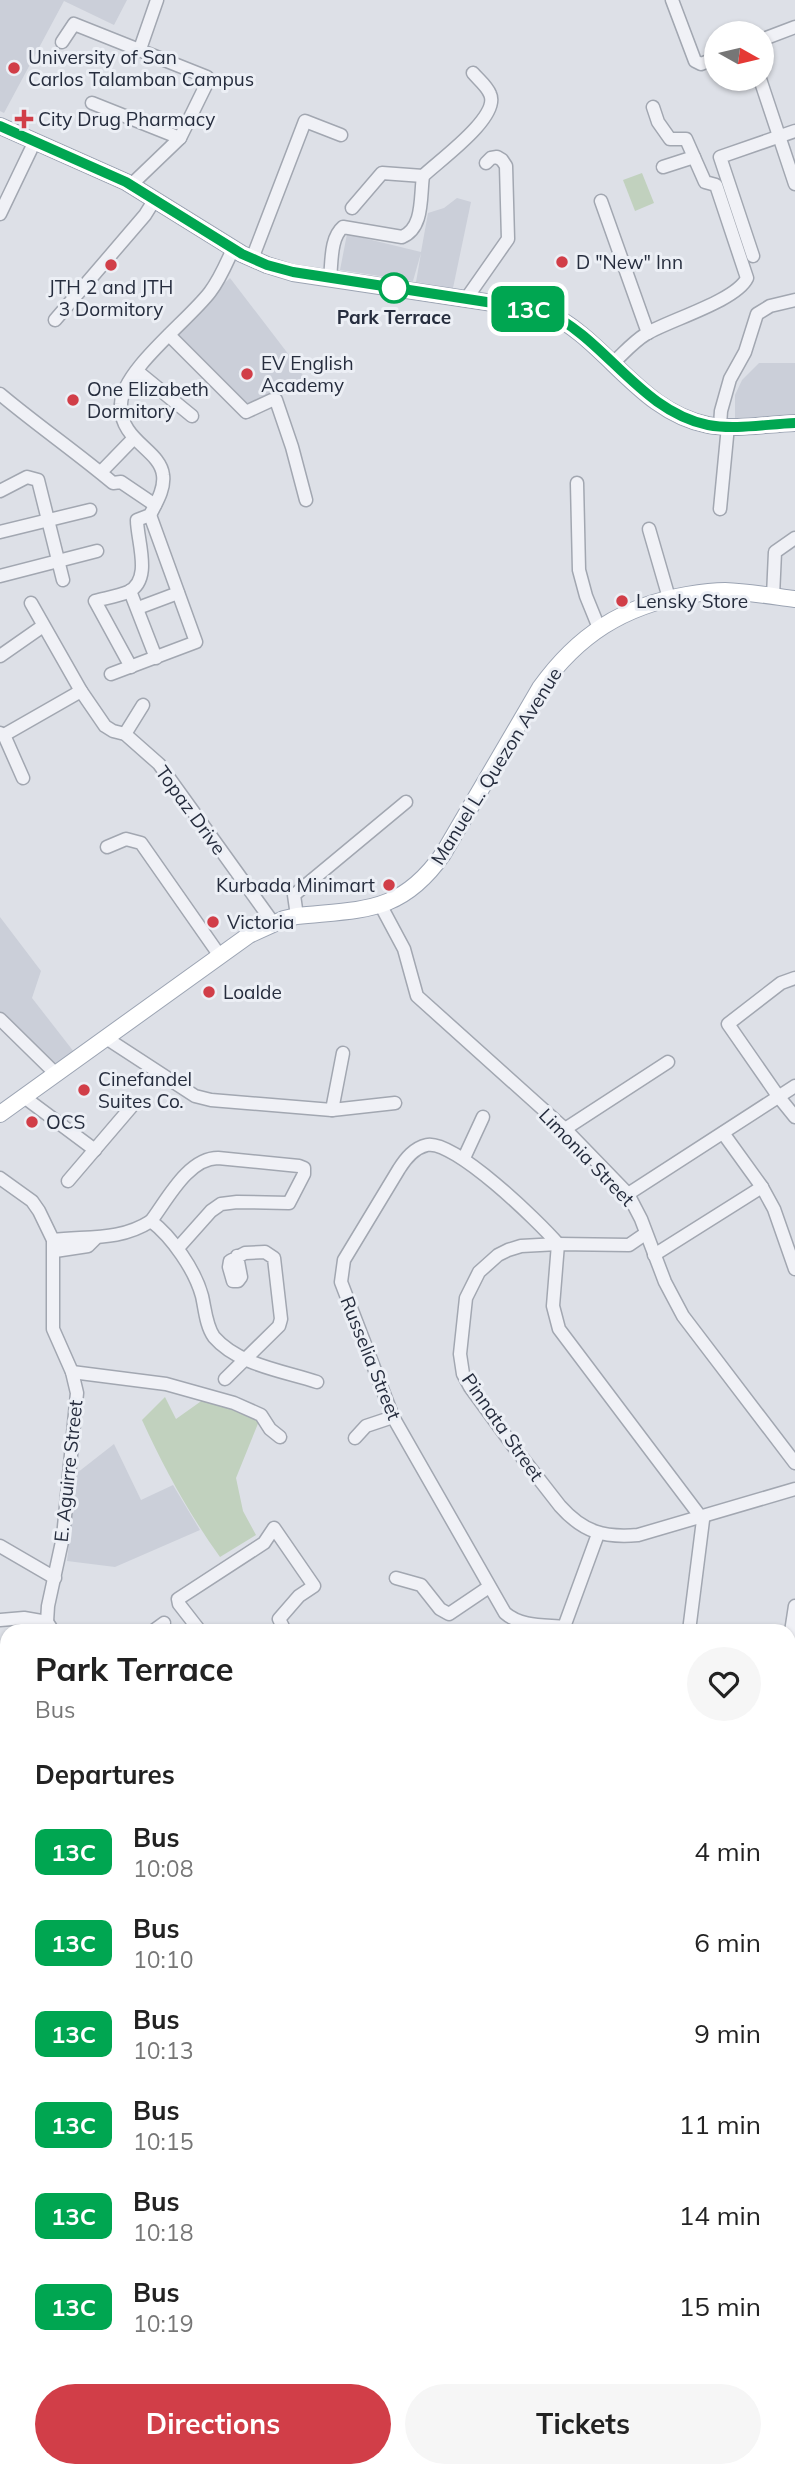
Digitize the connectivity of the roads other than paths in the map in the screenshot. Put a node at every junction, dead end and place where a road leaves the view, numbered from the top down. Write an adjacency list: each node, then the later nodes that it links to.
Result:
1 (157, 0): 6 (street)
2 (672, 0): 7 (street)
3 (795, 27): 4 (street)
4 (774, 35)
5 (62, 42): 6 (street)
6 (140, 49): 16 (street)
7 (704, 63)
8 (473, 72): 21 (street)
9 (764, 91): 15 (street)
10 (92, 103): 16 (street)
11 (653, 107): 18 (street)
12 (0, 126): 17 (main road)
13 (795, 131): 15 (street)
14 (341, 135): 30 (street)
15 (779, 136): 22 (street); 29 (street)
16 (180, 138): 23 (street)
17 (35, 141): 23 (main road); 27 (street)
18 (694, 157): 20 (street); 35 (street)
19 (486, 163): 32 (street)
20 (663, 167)
21 (423, 176): 26 (street); 31 (street)
22 (795, 184)
23 (131, 185): 24 (main road)
24 (155, 199): 28 (main road); 34 (street)
25 (601, 201): 35 (street)
26 (352, 208)
27 (0, 214)
28 (233, 249): 30 (main road); 36 (street)
29 (752, 256)
30 (252, 259): 31 (main road)
31 (330, 278): 32 (main road)
32 (466, 299): 37 (main road)
33 (795, 300): 42 (street)
34 (55, 320)
35 (648, 333): 37 (street)
36 (169, 335): 38 (street); 47 (street)
37 (613, 363): 42 (main road)
38 (137, 371): 40 (street); 43 (street)
39 (0, 394): 44 (street)
40 (192, 416)
41 (795, 423): 42 (main road)
42 (724, 426): 48 (street)
43 (134, 438): 44 (street); 50 (street)
44 (101, 472): 50 (street)
45 (577, 483): 67 (street)
46 (0, 491): 51 (street)
47 (306, 500)
48 (720, 509)
49 (90, 510): 51 (street)
50 (153, 510): 59 (street); 60 (street)
51 (49, 520): 53 (street); 56 (street)
52 (649, 528): 62 (street)
53 (0, 532)
54 (795, 538): 61 (street)
55 (97, 551): 56 (street)
56 (59, 561): 57 (street); 58 (street)
57 (0, 576)
58 (63, 580)
59 (130, 591): 65 (street); 70 (street)
60 (178, 593): 65 (street); 69 (street)
61 (772, 596): 62 (main road, Manuel L. Quezon Avenue); 63 (main road, Manuel L. Quezon Avenue)
62 (669, 598): 67 (main road, Manuel L. Quezon Avenue)
63 (795, 599)
64 (31, 603): 66 (street, Topaz Drive)
65 (138, 608): 69 (street)
66 (43, 626): 68 (street); 72 (street, Topaz Drive)
67 (599, 628): 79 (main road, Manuel L. Quezon Avenue)
68 (0, 656)
69 (156, 658): 70 (street)
70 (131, 667): 71 (street)
71 (111, 674)
72 (81, 691): 74 (street); 75 (street, Topaz Drive)
73 (143, 705): 75 (street)
74 (2, 734): 76 (street)
75 (125, 734): 81 (street, Topaz Drive)
76 (23, 778)
77 (406, 802): 80 (street)
78 (107, 847): 82 (street)
79 (381, 906): 80 (main road, Manuel L. Quezon Avenue); 98 (street, Limonia Street)
80 (297, 916): 81 (main road, Manuel L. Quezon Avenue)
81 (274, 923): 82 (main road, Manuel L. Quezon Avenue)
82 (220, 956): 85 (main road, Manuel L. Quezon Avenue)
83 (795, 978): 90 (street)
84 (0, 1018): 88 (street)
85 (106, 1038): 88 (main road, Manuel L. Quezon Avenue); 94 (street)
86 (343, 1053): 94 (street)
87 (668, 1062): 98 (street)
88 (56, 1074): 91 (main road, Manuel L. Quezon Avenue)
89 (795, 1086): 90 (street)
90 (778, 1096): 97 (street); 99 (street)
91 (24, 1097): 95 (main road, Manuel L. Quezon Avenue); 100 (street)
92 (394, 1103): 94 (street)
93 (132, 1106): 100 (street)
94 (332, 1110)
95 (0, 1114)
96 (483, 1117): 101 (street)
97 (795, 1117)
98 (565, 1129): 105 (street, Limonia Street)
99 (723, 1133): 104 (street); 105 (street)
100 (95, 1150): 103 (street)
101 (464, 1158): 108 (street, Russelia Street); 118 (street, Russelia Street)
102 (0, 1178): 109 (street, E. Aguirre Street)
103 (68, 1181)
104 (762, 1187): 111 (street); 113 (street)
105 (628, 1194): 107 (street, Limonia Street)
106 (150, 1221): 109 (street); 110 (street); 110 (street)
107 (645, 1234): 108 (street, Pinnata Street); 111 (street, Limonia Street)
108 (558, 1244): 123 (street); 124 (street, Pinnata Street)
109 (54, 1246): 115 (street, E. Aguirre Street)
110 (178, 1248): 114 (street)
111 (654, 1255): 121 (street, Limonia Street)
112 (237, 1256): 114 (street)
113 (795, 1269)
114 (245, 1359): 116 (street); 117 (street)
115 (72, 1372): 119 (street); 126 (street, E. Aguirre Street)
116 (225, 1379)
117 (317, 1382)
118 (393, 1417): 120 (street); 128 (street, Russelia Street)
119 (280, 1437)
120 (355, 1438)
121 (795, 1463)
122 (795, 1489): 123 (street)
123 (700, 1515): 124 (street); 137 (street)
124 (598, 1534): 136 (street, Russelia Street)
125 (0, 1546): 126 (street)
126 (55, 1578): 132 (street, E. Aguirre Street)
127 (396, 1578): 128 (street)
128 (489, 1587): 135 (street, Russelia Street)
129 (795, 1606): 138 (street)
130 (0, 1620): 131 (street)
131 (44, 1624)
132 (50, 1624)
133 (195, 1624): 134 (street)
134 (282, 1624)
135 (536, 1624)
136 (566, 1624)
137 (690, 1624)
138 (792, 1624)

